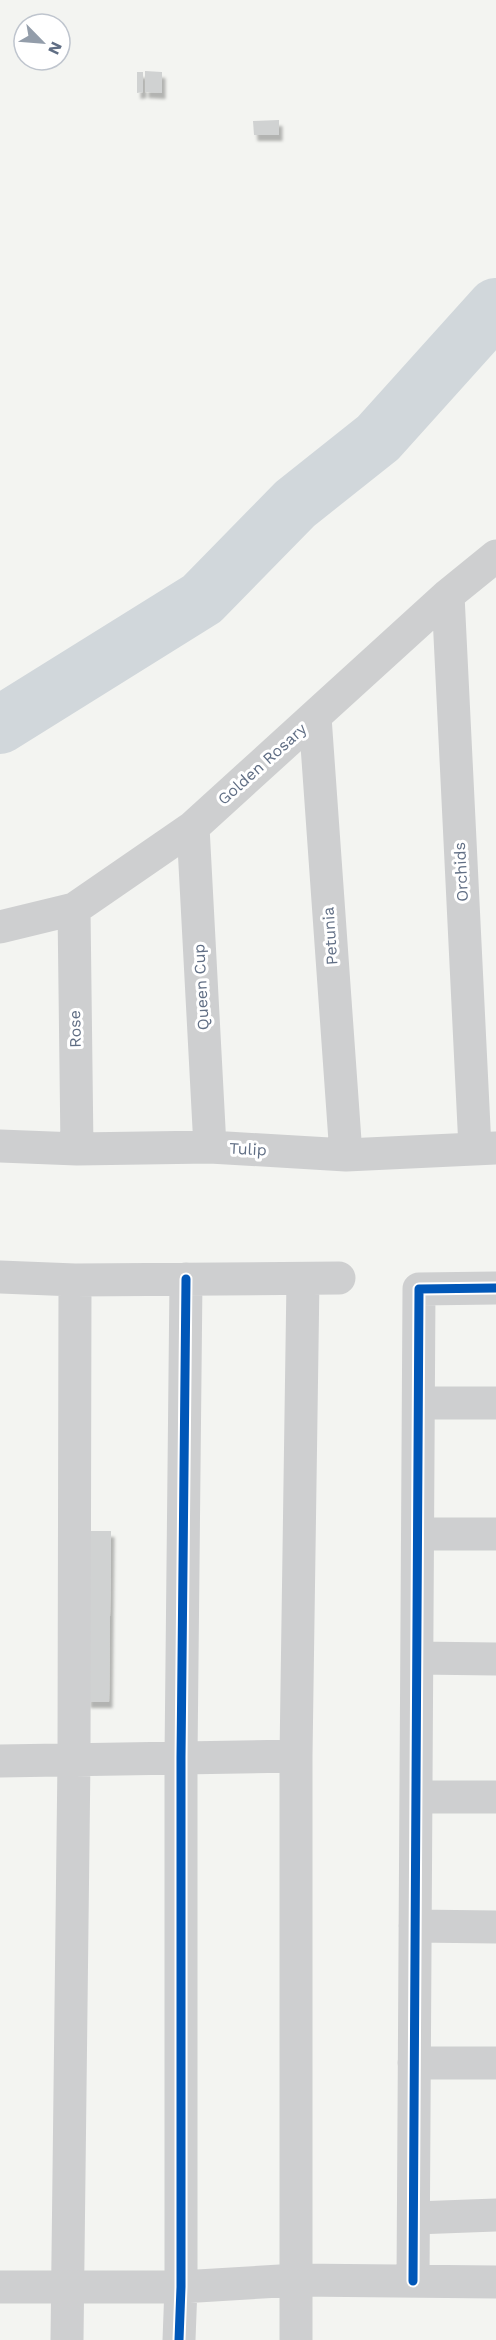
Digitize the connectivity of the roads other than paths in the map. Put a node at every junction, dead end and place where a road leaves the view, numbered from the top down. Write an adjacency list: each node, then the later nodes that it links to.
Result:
1 (496, 556): 2 (street, Golden Rosary)
2 (448, 595): 3 (street, Golden Rosary); 10 (street, Orchids)
3 (315, 717): 4 (street, Golden Rosary); 11 (street, Petunia)
4 (193, 827): 5 (street, Golden Rosary); 8 (street, Queen Cup)
5 (74, 909): 6 (street, Golden Rosary); 9 (street, Rose)
6 (0, 927)
7 (0, 1146): 9 (street, Tulip)
8 (210, 1147): 9 (street, Tulip); 11 (street, Tulip)
9 (77, 1149)
10 (485, 1149): 11 (street, Tulip)
11 (346, 1155)
12 (0, 1277): 16 (street)
13 (339, 1278): 15 (street)
14 (186, 1279): 15 (street); 16 (street); 25 (street)
15 (303, 1279): 24 (street)
16 (75, 1280): 26 (street)
17 (496, 1288): 18 (street)
18 (419, 1403): 19 (street); 20 (street)
19 (496, 1403)
20 (418, 1534): 21 (street); 22 (street)
21 (496, 1534)
22 (417, 1658): 23 (street); 28 (street)
23 (496, 1659)
24 (296, 1756): 25 (street); 36 (street)
25 (182, 1757): 26 (street); 40 (street)
26 (74, 1758): 27 (street); 41 (street)
27 (0, 1761)
28 (416, 1797): 29 (street); 30 (street)
29 (496, 1797)
30 (415, 1926): 31 (street); 32 (street)
31 (496, 1927)
32 (414, 2063): 33 (street); 35 (street)
33 (496, 2063)
34 (496, 2215): 35 (street)
35 (415, 2218): 37 (street)
36 (297, 2280): 37 (street); 40 (street); 44 (street)
37 (413, 2281): 38 (street)
38 (496, 2282)
39 (0, 2287): 41 (street)
40 (181, 2287): 41 (street); 43 (street)
41 (69, 2288): 42 (street)
42 (67, 2340)
43 (179, 2340)
44 (296, 2340)

